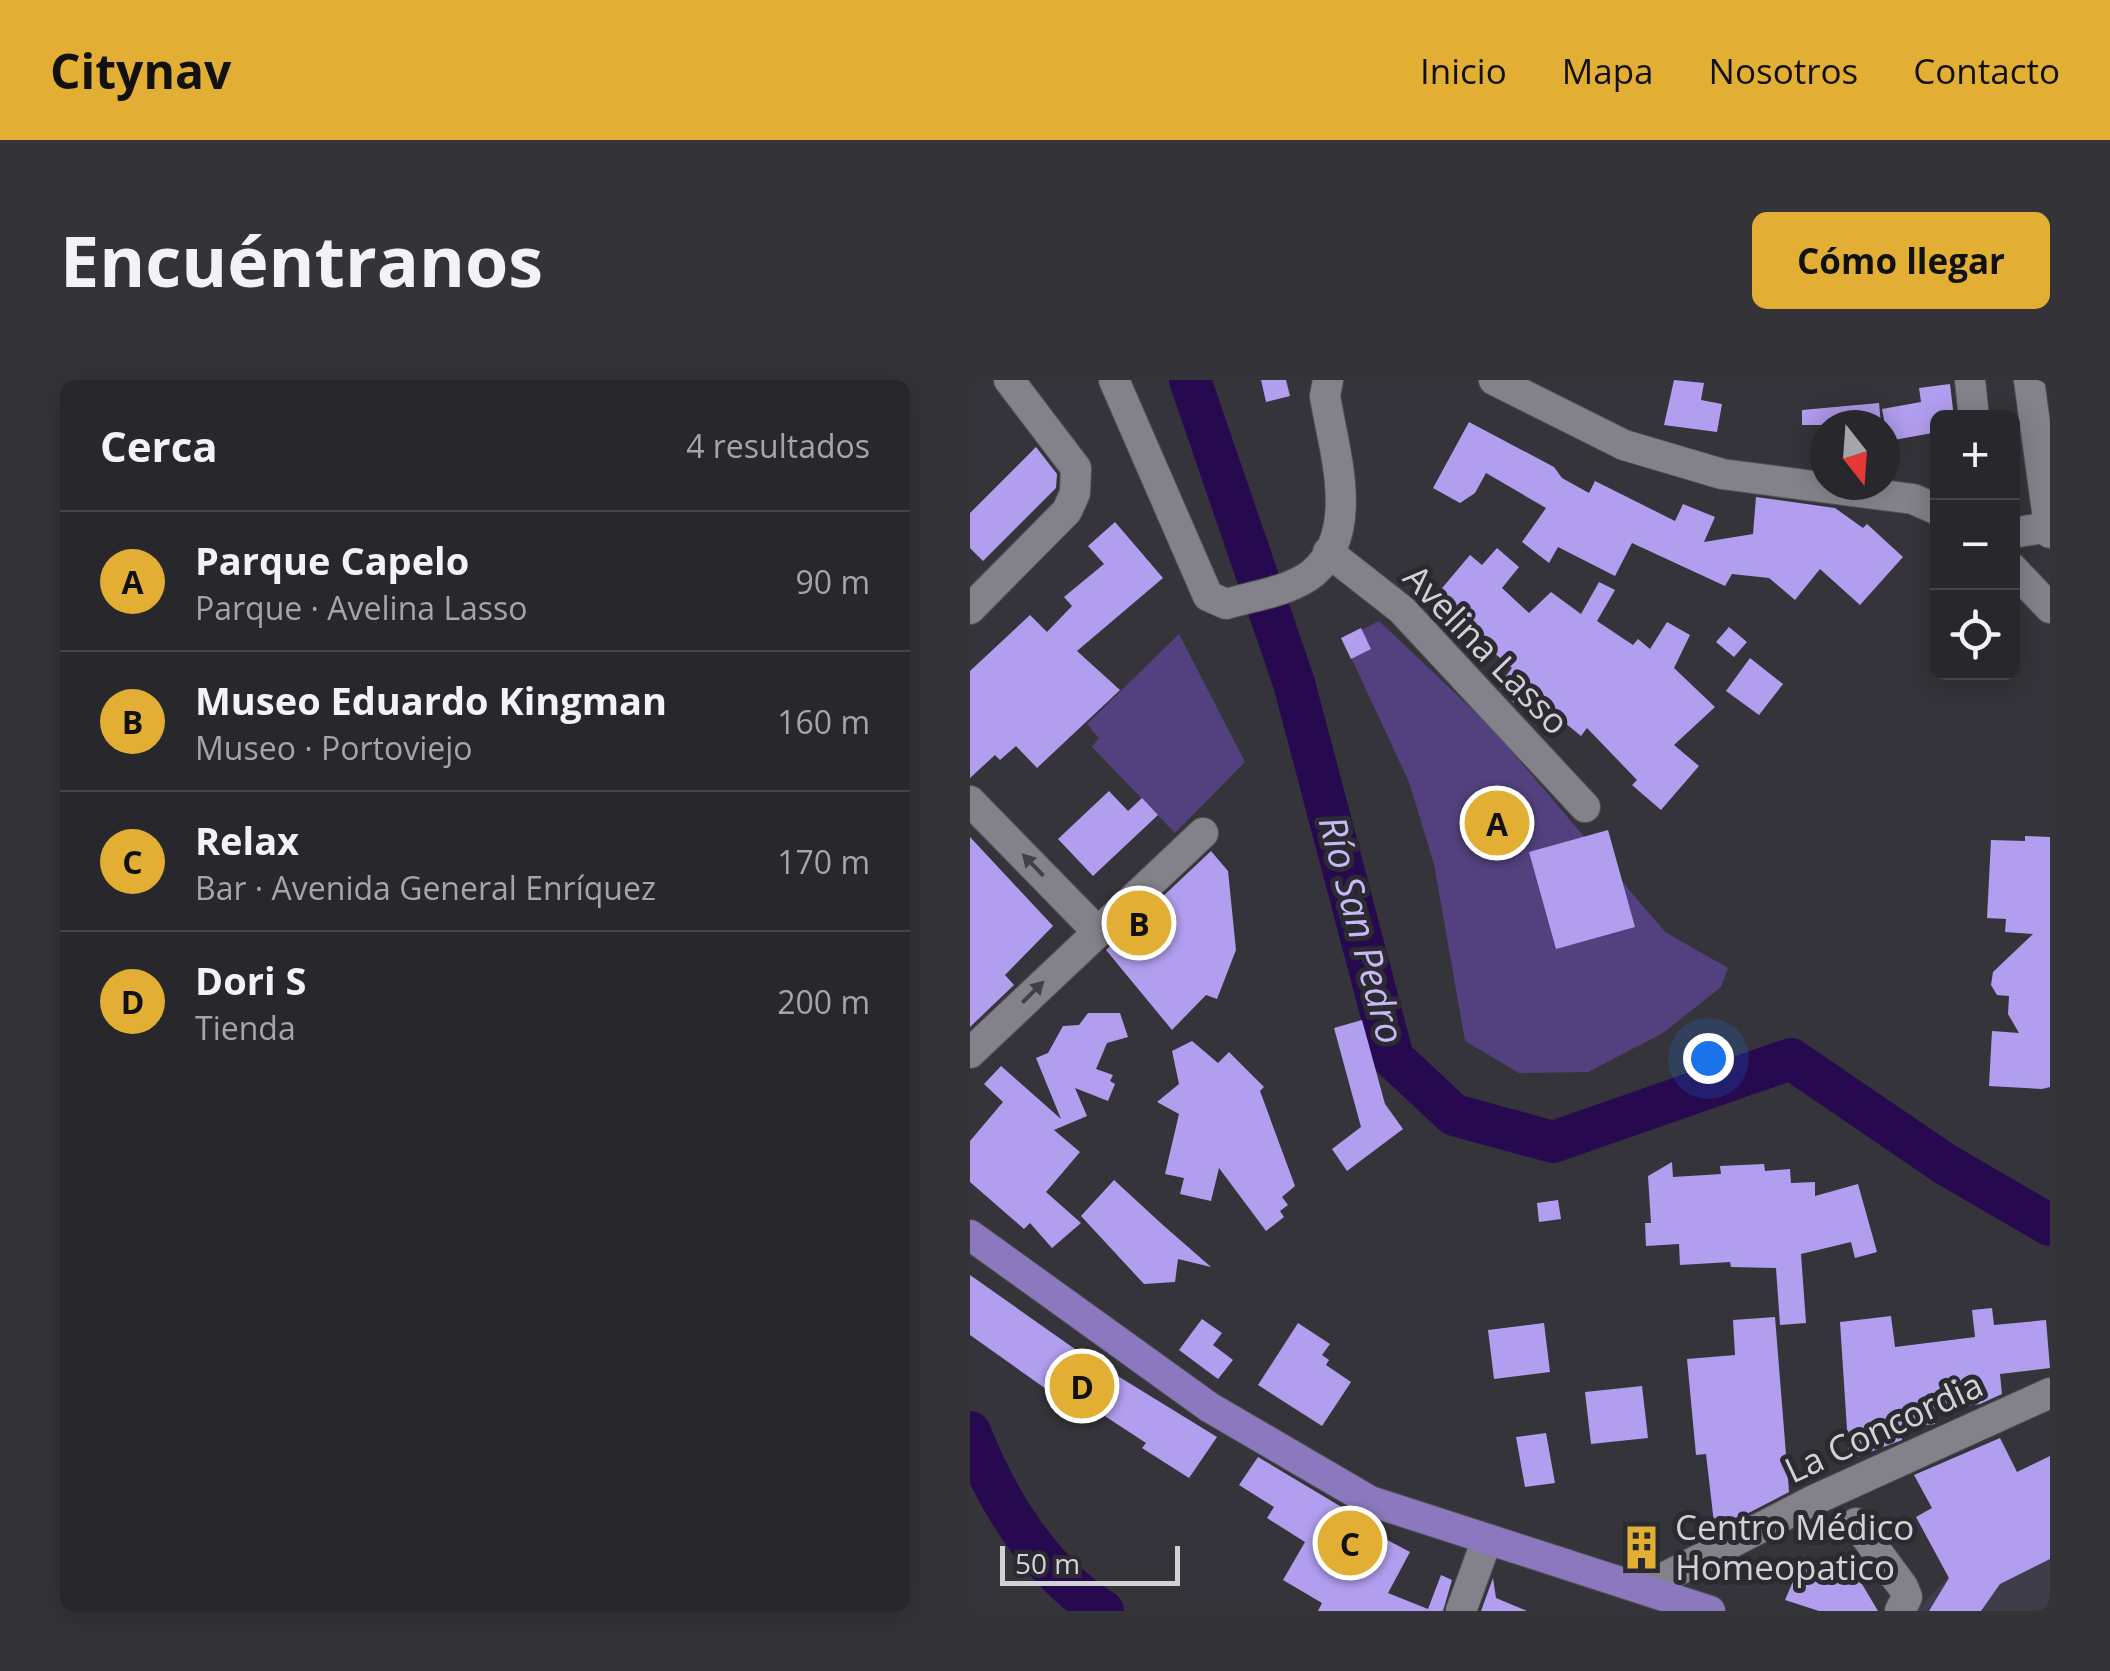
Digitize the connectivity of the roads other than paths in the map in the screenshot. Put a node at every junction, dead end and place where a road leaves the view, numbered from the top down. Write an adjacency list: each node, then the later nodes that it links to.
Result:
1 (1009, 380): 14 (street)
2 (1114, 380): 11 (street)
3 (1328, 380): 11 (street)
4 (1494, 380): 8 (street)
5 (1970, 380): 7 (street)
6 (2029, 380): 9 (street)
7 (1973, 410)
8 (1930, 506)
9 (2050, 529): 10 (street)
10 (2020, 532)
11 (1328, 552): 16 (street, Avelina Lasso)
12 (2020, 576): 13 (street)
13 (2050, 608)
14 (970, 610)
15 (970, 801): 18 (street, one-way to 15)
16 (1585, 807)
17 (1203, 833): 18 (street)
18 (1096, 930): 19 (street, one-way to 18)
19 (970, 1054)
20 (970, 1234): 23 (main road)
21 (2050, 1393): 24 (street, La Concordia)
22 (1856, 1524): 27 (street)
23 (1486, 1542): 24 (main road); 25 (street)
24 (1644, 1588): 26 (main road)
25 (1461, 1611)
26 (1710, 1611)
27 (1900, 1611)

